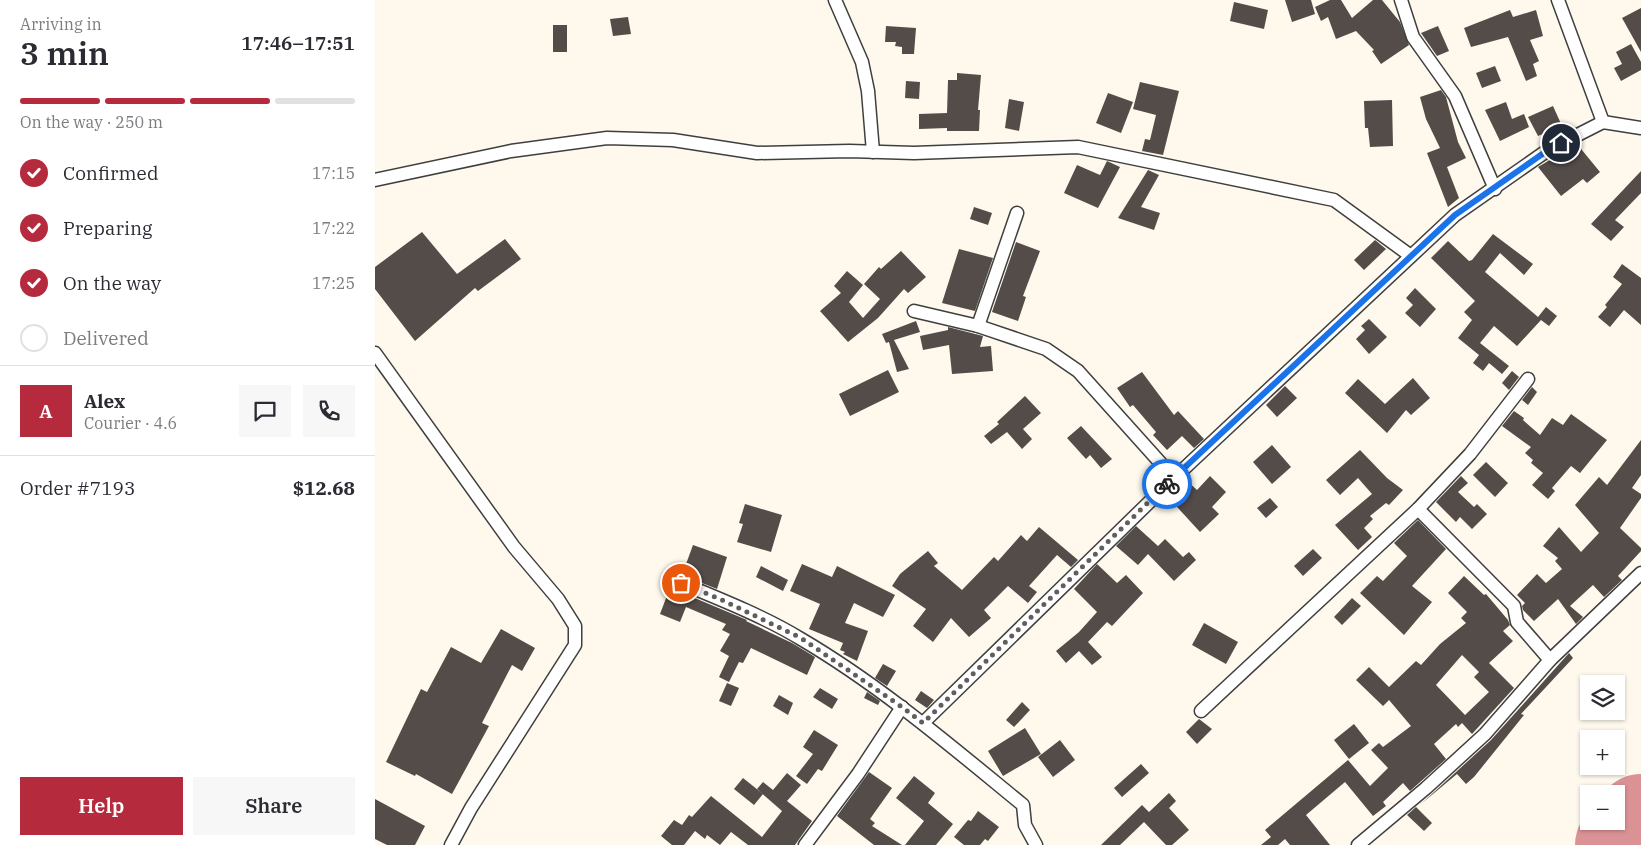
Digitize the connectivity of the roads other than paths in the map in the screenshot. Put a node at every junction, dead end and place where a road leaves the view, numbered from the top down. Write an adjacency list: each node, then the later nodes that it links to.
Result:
1 (835, 0): 6 (street)
2 (1401, 0): 8 (street)
3 (1558, 0): 4 (street)
4 (1603, 122): 5 (street); 8 (street)
5 (1641, 128)
6 (873, 152): 7 (street); 10 (street)
7 (375, 180)
8 (1495, 189): 10 (street)
9 (1017, 213): 12 (street)
10 (1411, 256): 15 (street)
11 (914, 311): 12 (street)
12 (978, 326): 15 (street)
13 (375, 353): 23 (street)
14 (1528, 379): 16 (street)
15 (1174, 478): 22 (street)
16 (1418, 509): 19 (street); 21 (street)
17 (1641, 573): 19 (street)
18 (681, 583): 20 (street)
19 (1550, 660): 26 (street)
20 (902, 707): 22 (street); 24 (street)
21 (1201, 711)
22 (923, 723): 25 (street)
23 (451, 845)
24 (805, 845)
25 (1036, 845)
26 (1358, 845)

